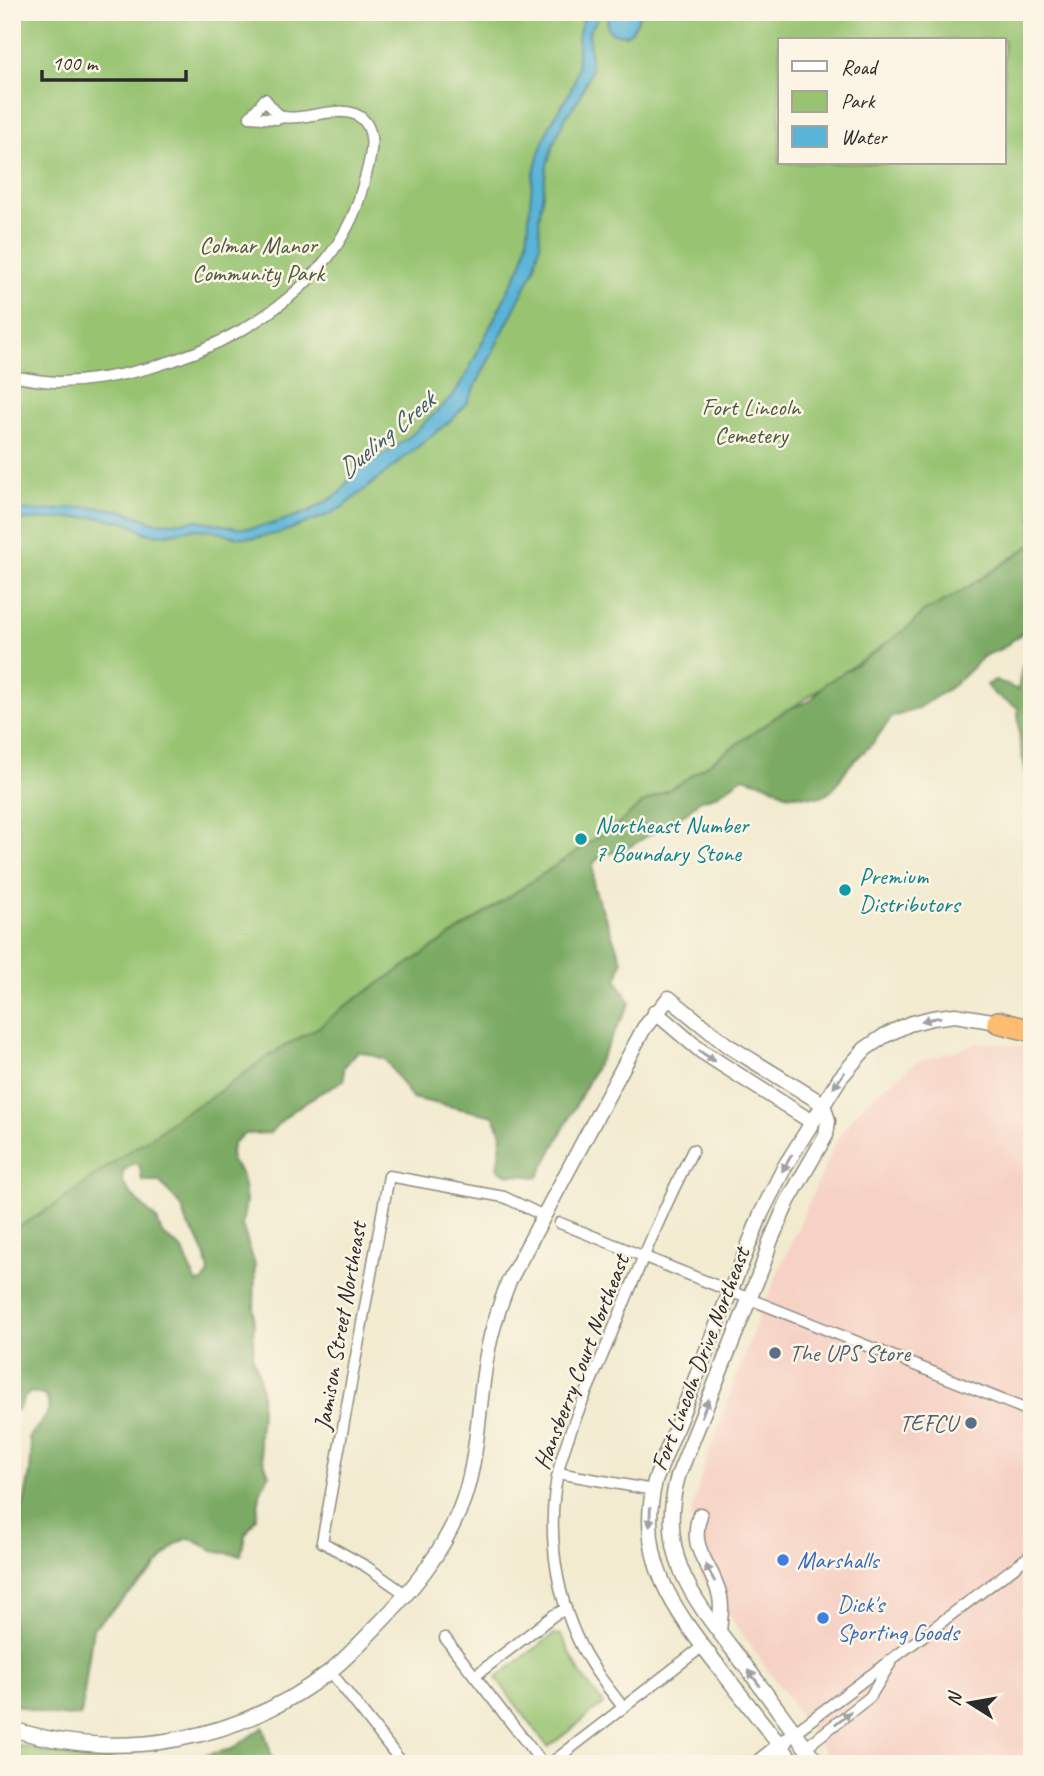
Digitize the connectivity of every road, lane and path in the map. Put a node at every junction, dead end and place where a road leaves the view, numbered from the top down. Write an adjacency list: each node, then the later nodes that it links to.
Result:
1 (284, 117): 2 (street)
2 (12, 376)
3 (655, 1012): 6 (street); 7 (street, one-way to 7); 9 (street)
4 (998, 1022): 5 (highway); 6 (street, Fort Lincoln Drive Northeast, one-way to 6)
5 (1032, 1031)
6 (823, 1104): 7 (street, Fort Lincoln Drive Northeast); 13 (street, Fort Lincoln Drive Northeast)
7 (812, 1122): 12 (street, Fort Lincoln Drive Northeast, one-way to 12)
8 (693, 1150): 11 (street, Hansberry Court Northeast)
9 (542, 1215): 19 (street); 19 (street, Jamison Street Northeast)
10 (560, 1223): 11 (street)
11 (643, 1256): 12 (street); 15 (street, Hansberry Court Northeast)
12 (730, 1292): 13 (street); 16 (street, Fort Lincoln Drive Northeast)
13 (749, 1300): 14 (street); 21 (street, Fort Lincoln Drive Northeast, one-way to 13)
14 (1032, 1412)
15 (558, 1473): 16 (street); 20 (street, Hansberry Court Northeast)
16 (653, 1490): 23 (street, Fort Lincoln Drive Northeast, one-way to 23)
17 (700, 1515): 21 (street, one-way to 17)
18 (1032, 1554): 24 (street)
19 (407, 1595): 25 (street)
20 (566, 1609): 26 (street); 27 (street, Hansberry Court Northeast)
21 (719, 1631): 29 (street, Fort Lincoln Drive Northeast, one-way to 21)
22 (446, 1638): 26 (street)
23 (703, 1646): 27 (street); 30 (street, Fort Lincoln Drive Northeast)
24 (891, 1662): 29 (street); 31 (street, one-way to 24)
25 (330, 1671): 28 (street); 33 (street)
26 (475, 1676): 34 (street)
27 (623, 1707): 35 (street)
28 (12, 1729)
29 (795, 1732): 30 (street); 31 (street, Fort Lincoln Drive Northeast)
30 (780, 1745): 32 (street, Fort Lincoln Drive Northeast); 36 (street)
31 (806, 1747): 32 (street, Fort Lincoln Drive Northeast); 37 (street)
32 (791, 1762)
33 (403, 1764)
34 (543, 1764)
35 (550, 1764)
36 (756, 1764)
37 (818, 1764)

